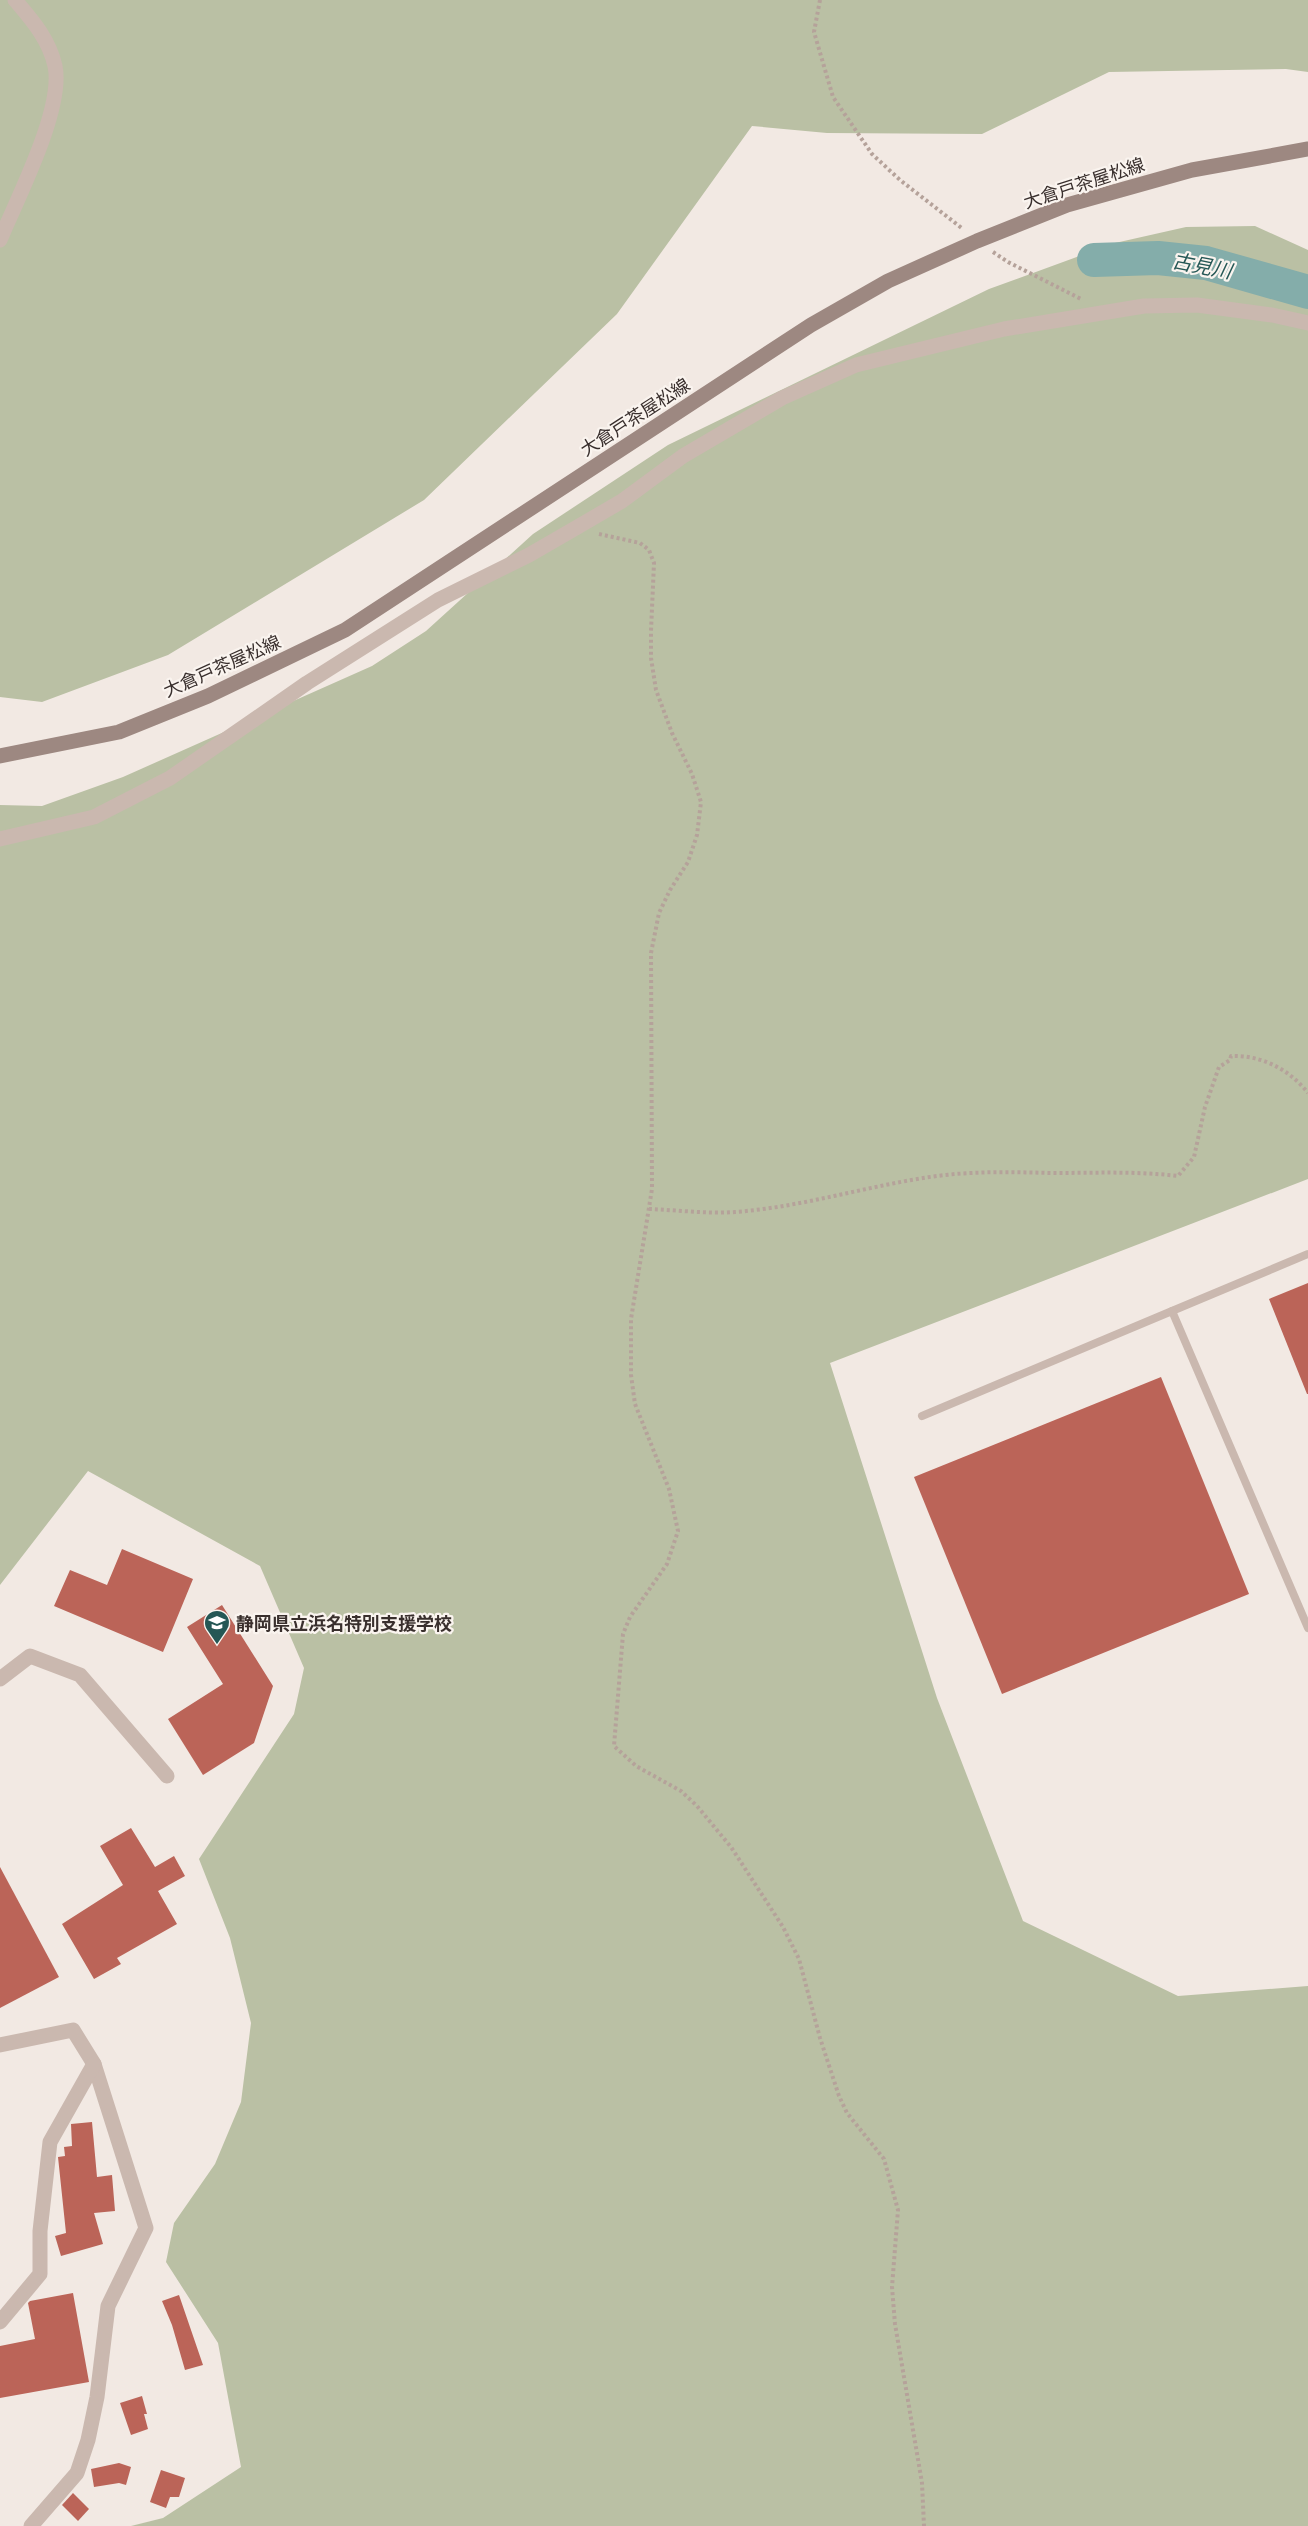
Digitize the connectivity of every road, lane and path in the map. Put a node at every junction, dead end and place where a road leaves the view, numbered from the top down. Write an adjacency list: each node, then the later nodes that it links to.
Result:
1 (15, 0): 4 (street)
2 (820, 0): 5 (path)
3 (1308, 150): 5 (street, 大倉戸茶屋松線)
4 (0, 240)
5 (977, 241): 6 (path); 9 (street, 大倉戸茶屋松線)
6 (1104, 311): 7 (street); 8 (street)
7 (1308, 323)
8 (574, 529): 10 (street); 12 (path)
9 (0, 756)
10 (0, 839)
11 (1308, 1093): 12 (path)
12 (649, 1209): 23 (path)
13 (1308, 1254): 14 (lane)
14 (1172, 1311): 15 (lane); 16 (lane)
15 (922, 1416)
16 (1308, 1628)
17 (0, 1679): 18 (street)
18 (167, 1776)
19 (0, 2045): 20 (street)
20 (94, 2064): 21 (street); 22 (street)
21 (0, 2322)
22 (31, 2526)
23 (924, 2526)

